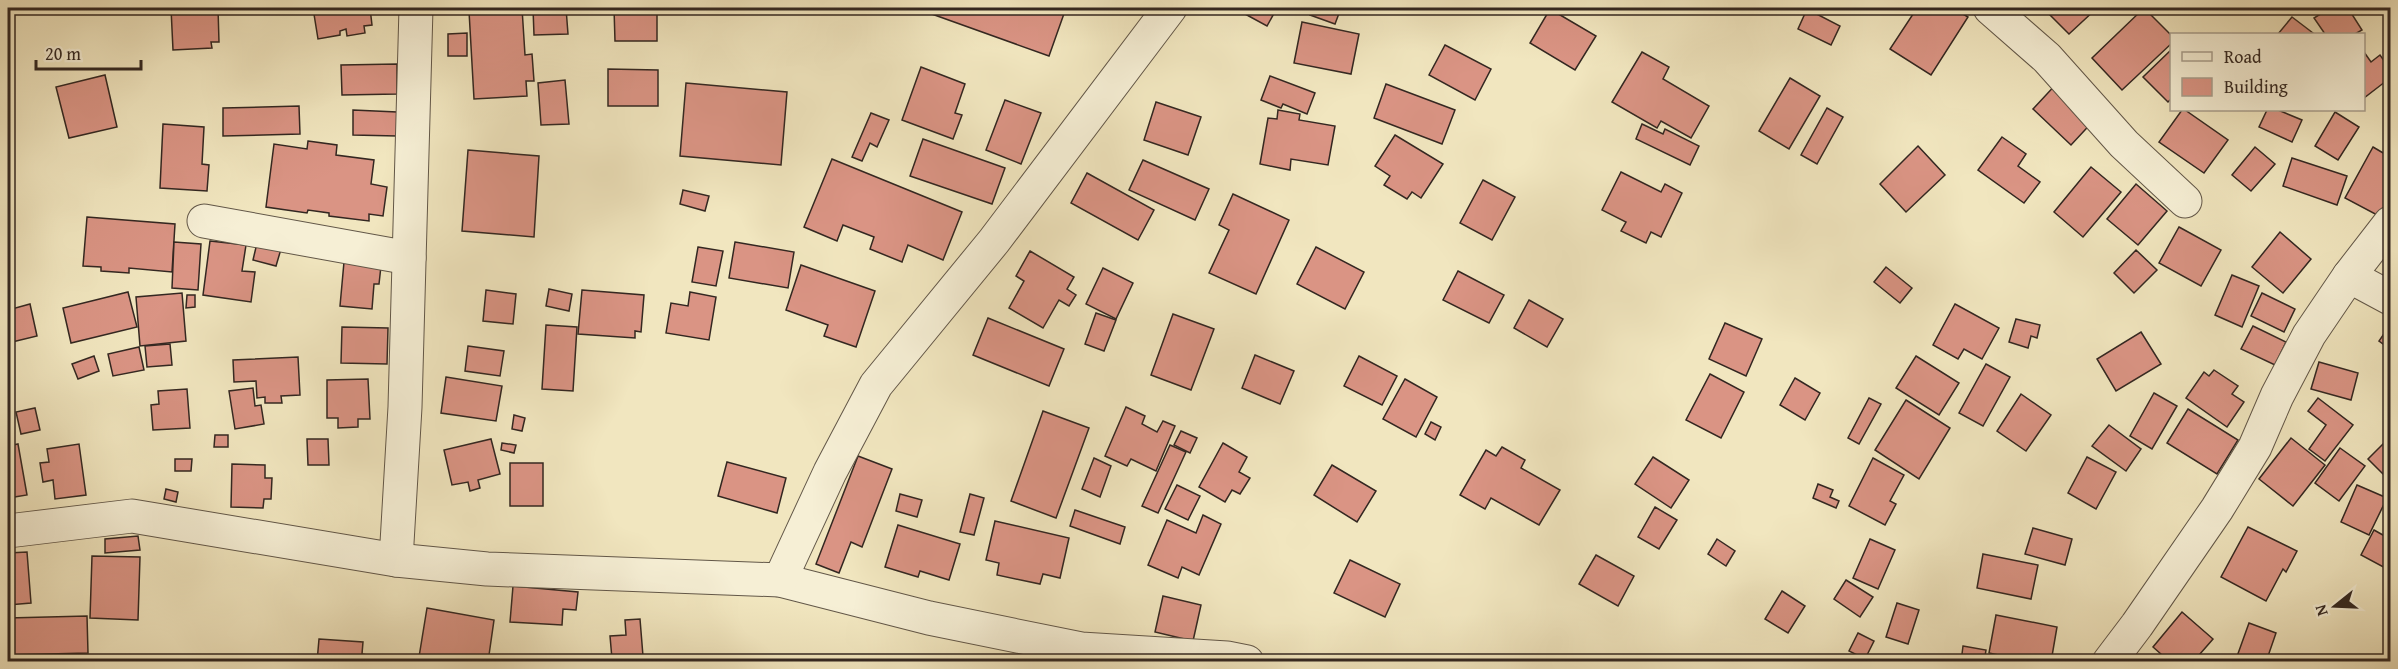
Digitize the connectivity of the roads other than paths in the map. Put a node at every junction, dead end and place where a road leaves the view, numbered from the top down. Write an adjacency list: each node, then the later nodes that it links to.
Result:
1 (416, 8): 7 (street)
2 (1170, 8): 12 (street)
3 (1990, 8): 4 (street)
4 (2185, 201)
5 (204, 221): 7 (street)
6 (2391, 223): 8 (street)
7 (409, 258): 11 (street)
8 (2349, 276): 9 (street); 14 (street)
9 (2391, 298)
10 (8, 531): 11 (street)
11 (396, 560): 12 (street)
12 (780, 580): 13 (street)
13 (1247, 662)
14 (2109, 662)

